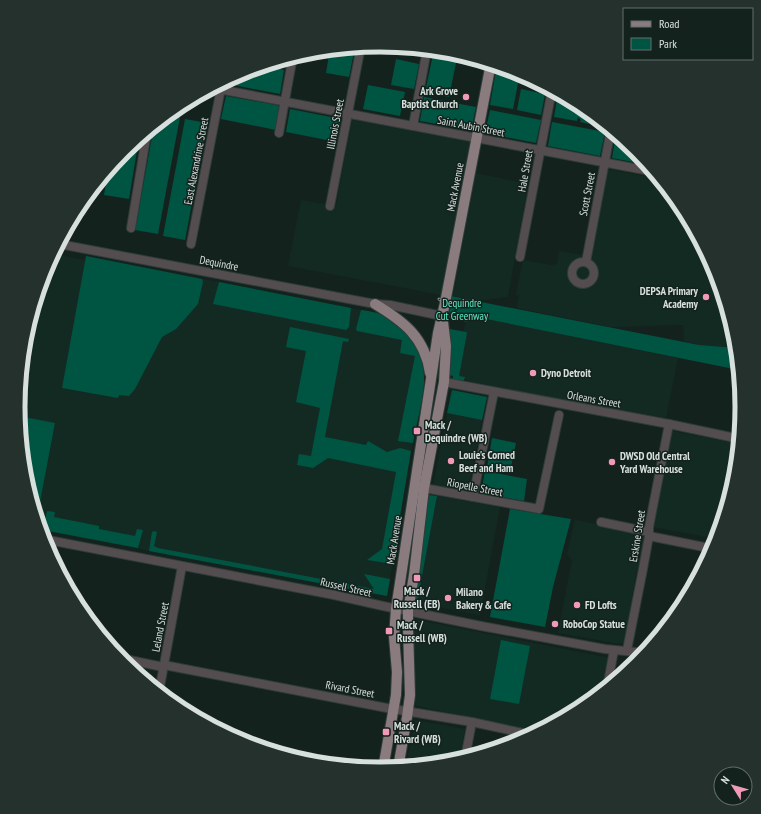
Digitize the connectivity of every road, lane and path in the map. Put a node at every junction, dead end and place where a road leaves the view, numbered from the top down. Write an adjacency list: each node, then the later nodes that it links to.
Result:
1 (361, 52): 9 (street, Illinois Street)
2 (426, 55): 10 (street)
3 (292, 63): 8 (street)
4 (490, 69): 13 (main road, Mack Avenue)
5 (223, 88): 8 (street, Saint Aubin Street)
6 (218, 91): 20 (street, East Alexandrine Street)
7 (551, 95): 15 (street, Hale Street)
8 (285, 102): 9 (street, Saint Aubin Street); 11 (street)
9 (349, 114): 10 (street, Saint Aubin Street); 18 (street, Illinois Street)
10 (413, 126): 13 (street, Saint Aubin Street)
11 (279, 133)
12 (610, 136): 16 (street, Scott Street)
13 (477, 138): 15 (street, Saint Aubin Street); 25 (main road, Mack Avenue)
14 (146, 140): 19 (street)
15 (540, 150): 16 (street, Saint Aubin Street); 22 (street, Hale Street)
16 (604, 163): 17 (street, Saint Aubin Street); 23 (street, Scott Street)
17 (645, 170)
18 (330, 206)
19 (131, 228)
20 (191, 244)
21 (65, 245): 24 (street, Dequindre)
22 (520, 257)
23 (586, 262)
24 (375, 304): 25 (street, Dequindre); 27 (main road)
25 (439, 315): 26 (main road, Mack Avenue); 27 (main road, Mack Avenue)
26 (444, 382): 28 (street, Orleans Street); 33 (main road, Mack Avenue)
27 (430, 384): 29 (main road, Mack Avenue)
28 (494, 392): 31 (street, Orleans Street); 36 (street)
29 (427, 405): 33 (main road); 34 (main road, Mack Avenue)
30 (558, 414): 36 (street, Riopelle Street)
31 (669, 424): 32 (street, Orleans Street); 38 (street, Erskine Street)
32 (734, 438)
33 (434, 440): 35 (main road, Mack Avenue)
34 (414, 488): 35 (street, Riopelle Street); 42 (main road, Mack Avenue)
35 (424, 488): 36 (street, Riopelle Street); 43 (main road, Mack Avenue)
36 (473, 498)
37 (600, 522): 38 (street)
38 (649, 534): 40 (street); 49 (street, Erskine Street)
39 (51, 540): 41 (street, Russell Street)
40 (707, 547)
41 (182, 566): 44 (street, Russell Street); 52 (street, Leland Street)
42 (398, 590): 43 (main road); 44 (main road, Mack Avenue)
43 (412, 591): 45 (main road, Mack Avenue)
44 (396, 609): 45 (street, Russell Street); 47 (main road, Mack Avenue)
45 (408, 612): 46 (main road, Mack Avenue); 48 (street, Russell Street)
46 (408, 636): 47 (main road); 56 (main road, Mack Avenue)
47 (394, 637): 54 (main road, Mack Avenue)
48 (614, 650): 49 (street, Russell Street); 53 (street)
49 (627, 650): 50 (street, Russell Street)
50 (638, 652)
51 (131, 660): 52 (street, Rivard Street)
52 (163, 666): 55 (street, Leland Street); 57 (street, Rivard Street)
53 (609, 679)
54 (397, 683): 56 (main road); 57 (main road, Mack Avenue)
55 (159, 685)
56 (410, 686): 58 (main road, Mack Avenue)
57 (395, 709): 58 (street, Rivard Street); 62 (main road, Mack Avenue)
58 (408, 710): 59 (street, Rivard Street); 63 (main road, Mack Avenue)
59 (472, 722): 60 (street, Rivard Street); 61 (street)
60 (522, 733)
61 (466, 752)
62 (384, 762)
63 (399, 762)

